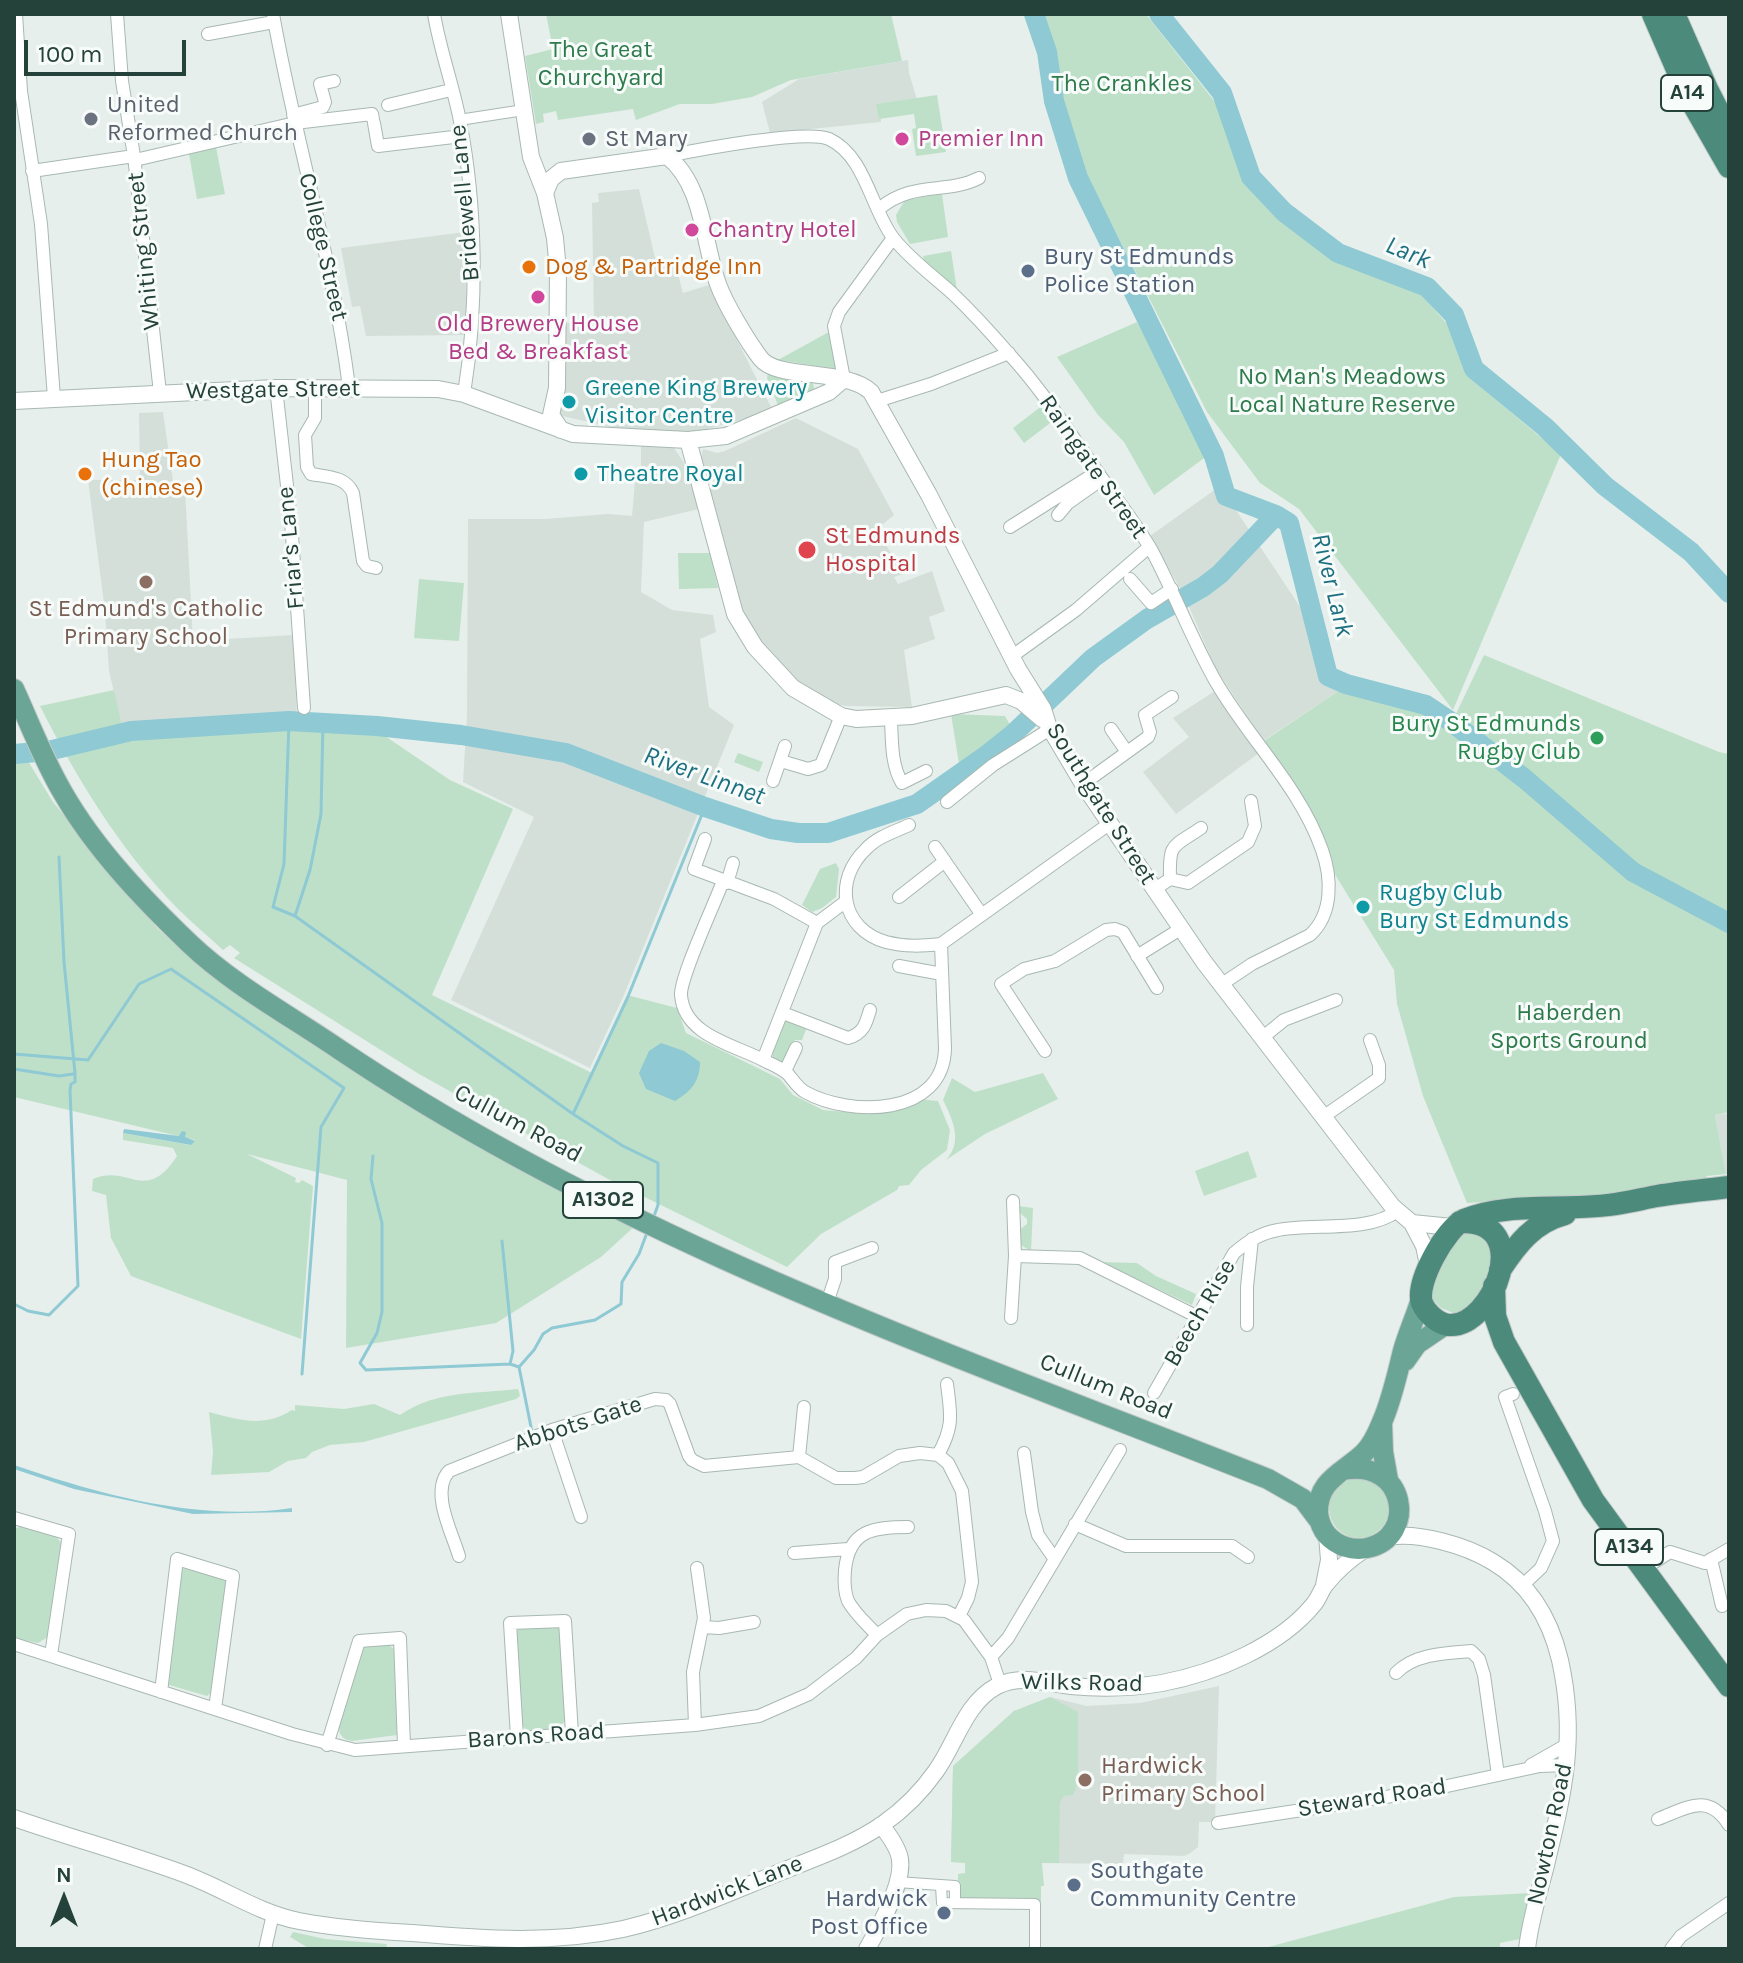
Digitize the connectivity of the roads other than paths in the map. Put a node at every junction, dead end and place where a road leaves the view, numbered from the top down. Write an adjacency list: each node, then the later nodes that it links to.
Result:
1 (16, 14): 21 (street)
2 (117, 14): 19 (street, Whiting Street)
3 (434, 14): 10 (street, Bridewell Lane)
4 (509, 14): 12 (street)
5 (1653, 14): 20 (highway, A14)
6 (1674, 14): 15 (highway, A14)
7 (273, 18): 8 (street); 13 (street, College Street)
8 (208, 34)
9 (334, 81): 13 (street)
10 (451, 90): 11 (street); 14 (street, Bridewell Lane)
11 (388, 105)
12 (524, 110): 14 (street); 18 (street)
13 (294, 119): 16 (street); 19 (street); 30 (street, College Street)
14 (459, 120): 16 (street, Bridewell Lane)
15 (1729, 132)
16 (462, 136): 34 (street, Bridewell Lane)
17 (667, 156): 22 (street); 25 (street); 29 (street)
18 (531, 157): 22 (street); 24 (street)
19 (134, 158): 21 (street); 33 (street, Whiting Street)
20 (1729, 167)
21 (32, 171): 35 (street)
22 (558, 173): 24 (street)
23 (979, 178): 25 (street)
24 (545, 193): 38 (street)
25 (879, 209): 26 (street)
26 (893, 238): 27 (street, Raingate Street); 28 (street)
27 (1009, 353): 37 (street); 42 (street, Raingate Street)
28 (844, 379): 29 (street, Westgate Street); 37 (street, Southgate Street)
29 (827, 384): 41 (street, Westgate Street)
30 (349, 387): 32 (street, Westgate Street); 34 (street, Westgate Street)
31 (276, 388): 32 (street, Westgate Street); 33 (street, Westgate Street); 53 (street, Friar's Lane)
32 (315, 388): 46 (street)
33 (160, 393): 35 (street, Westgate Street)
34 (464, 394): 39 (street, Westgate Street)
35 (54, 398): 36 (street, Westgate Street)
36 (14, 401)
37 (877, 401): 49 (street, Southgate Street)
38 (551, 415): 39 (street, Westgate Street); 40 (street)
39 (526, 418): 40 (street, Westgate Street)
40 (561, 430): 41 (street, Westgate Street)
41 (688, 440): 55 (street)
42 (1100, 476): 43 (street); 44 (street); 45 (street, Raingate Street)
43 (1058, 515)
44 (1010, 527)
45 (1149, 547): 48 (street, Raingate Street); 49 (street)
46 (376, 568)
47 (1130, 579): 48 (street)
48 (1173, 590): 85 (street, Raingate Street)
49 (1014, 663): 51 (street); 54 (street, Southgate Street)
50 (14, 689): 109 (main road, Cullum Road / A1302)
51 (1006, 695): 54 (street); 56 (street)
52 (1172, 697): 59 (street)
53 (304, 708)
54 (1042, 715): 63 (street, Southgate Street); 65 (street)
55 (841, 716): 56 (street); 60 (street)
56 (891, 719): 61 (street)
57 (1111, 729): 59 (street)
58 (785, 746): 60 (street)
59 (1127, 752): 63 (street)
60 (781, 761): 62 (street)
61 (926, 771)
62 (773, 781)
63 (1083, 784): 66 (street, Southgate Street)
64 (1251, 801): 73 (street)
65 (947, 802)
66 (1109, 824): 75 (street, Southgate Street); 78 (street)
67 (909, 825): 77 (street)
68 (1201, 828): 73 (street)
69 (705, 839): 74 (street)
70 (935, 847): 71 (street)
71 (945, 861): 76 (street); 78 (street)
72 (733, 863): 74 (street)
73 (1170, 879): 75 (street)
74 (725, 882): 79 (street); 94 (street)
75 (1155, 889): 80 (street, Southgate Street)
76 (899, 897)
77 (845, 902): 79 (street); 81 (street)
78 (982, 915): 81 (street)
79 (817, 923): 89 (street)
80 (1182, 928): 82 (street); 85 (street, Southgate Street)
81 (941, 944): 84 (street)
82 (1137, 956): 86 (street); 93 (street)
83 (899, 966): 84 (street)
84 (942, 974): 95 (street)
85 (1222, 984): 90 (street, Southgate Street)
86 (1157, 988)
87 (1336, 1000): 90 (street)
88 (870, 1010): 89 (street)
89 (783, 1013): 94 (street)
90 (1262, 1038): 96 (street, Southgate Street)
91 (1370, 1040): 96 (street)
92 (796, 1048): 95 (street)
93 (1045, 1051)
94 (763, 1060): 95 (street)
95 (785, 1071)
96 (1323, 1117): 100 (street, Southgate Street)
97 (1728, 1195): 99 (highway)
98 (1013, 1201): 105 (street)
99 (1593, 1207): 102 (highway); 107 (highway)
100 (1397, 1211): 101 (street, Southgate Street); 103 (street, Beech Rise)
101 (1412, 1223): 102 (street); 106 (street)
102 (1456, 1224): 106 (highway); 107 (highway)
103 (1252, 1239): 110 (street, Beech Rise); 112 (street, Beech Rise)
104 (872, 1248): 109 (street)
105 (1015, 1256): 110 (street); 111 (street)
106 (1429, 1269): 108 (highway)
107 (1497, 1278): 113 (highway); 118 (highway, A134)
108 (1421, 1299): 113 (highway); 114 (main road)
109 (827, 1303): 127 (main road, Cullum Road / A1302)
110 (1196, 1316): 116 (street, Beech Rise)
111 (1011, 1318)
112 (1247, 1325)
113 (1454, 1325): 114 (main road); 118 (highway, A134)
114 (1400, 1367): 120 (main road)
115 (947, 1384): 124 (street)
116 (1154, 1393)
117 (1513, 1394): 147 (street)
118 (1537, 1404): 146 (highway, A134)
119 (804, 1407): 125 (street)
120 (1382, 1423): 126 (main road); 128 (main road)
121 (552, 1430): 125 (street, Abbots Gate); 130 (street); 141 (street, Abbots Gate)
122 (1120, 1450): 132 (street)
123 (1024, 1453): 143 (street)
124 (938, 1455): 125 (street); 150 (street)
125 (799, 1457)
126 (1335, 1475): 127 (main road, Cullum Road / A1302); 128 (main road); 134 (main road)
127 (1268, 1479): 134 (main road, Cullum Road / A1302)
128 (1388, 1480): 129 (main road)
129 (1398, 1499): 135 (main road); 136 (street, Nowton Road)
130 (581, 1517)
131 (14, 1518): 155 (street)
132 (1075, 1524): 142 (street); 143 (street)
133 (908, 1527): 137 (street)
134 (1323, 1527): 138 (main road); 148 (street)
135 (1388, 1537): 136 (street, Nowton Road); 138 (main road)
136 (1436, 1541): 147 (street, Nowton Road)
137 (848, 1549): 140 (street); 153 (street)
138 (1365, 1549): 148 (street, Wilks Road)
139 (1729, 1549): 144 (street)
140 (794, 1553)
141 (459, 1556)
142 (1248, 1557)
143 (1054, 1558): 156 (street)
144 (1711, 1559): 146 (street); 149 (street)
145 (697, 1568): 152 (street)
146 (1645, 1568): 158 (highway, A134)
147 (1524, 1584): 165 (street, Nowton Road)
148 (1324, 1587): 159 (street, Wilks Road)
149 (1722, 1606)
150 (959, 1616): 153 (street, Barons Road); 156 (street)
151 (754, 1622): 152 (street)
152 (703, 1627): 162 (street)
153 (877, 1635): 162 (street, Barons Road)
154 (14, 1644): 155 (street, Barons Road)
155 (51, 1655): 160 (street, Barons Road)
156 (991, 1657): 159 (street)
157 (1396, 1673): 170 (street)
158 (1727, 1680)
159 (1000, 1684): 174 (street, Hardwick Lane)
160 (161, 1692): 161 (street, Barons Road); 161 (street)
161 (215, 1709): 166 (street, Barons Road)
162 (695, 1725): 163 (street, Barons Road)
163 (572, 1734): 164 (street, Barons Road); 164 (street)
164 (517, 1737): 167 (street, Barons Road)
165 (1568, 1744): 168 (street, Nowton Road); 169 (street, Steward Road)
166 (327, 1745): 167 (street, Barons Road); 167 (street)
167 (404, 1746)
168 (1567, 1765): 169 (street, Steward Road); 182 (street, Nowton Road)
169 (1524, 1768): 170 (street, Steward Road)
170 (1498, 1775): 173 (street, Steward Road)
171 (14, 1818): 178 (street, Hardwick Lane)
172 (1667, 1820): 175 (street)
173 (1218, 1823)
174 (881, 1825): 176 (street); 178 (street, Hardwick Lane)
175 (1729, 1825)
176 (897, 1882): 180 (street); 181 (street)
177 (1729, 1903): 183 (street)
178 (273, 1914): 179 (street)
179 (265, 1949)
180 (867, 1949)
181 (1035, 1949)
182 (1527, 1949)
183 (1671, 1949)

